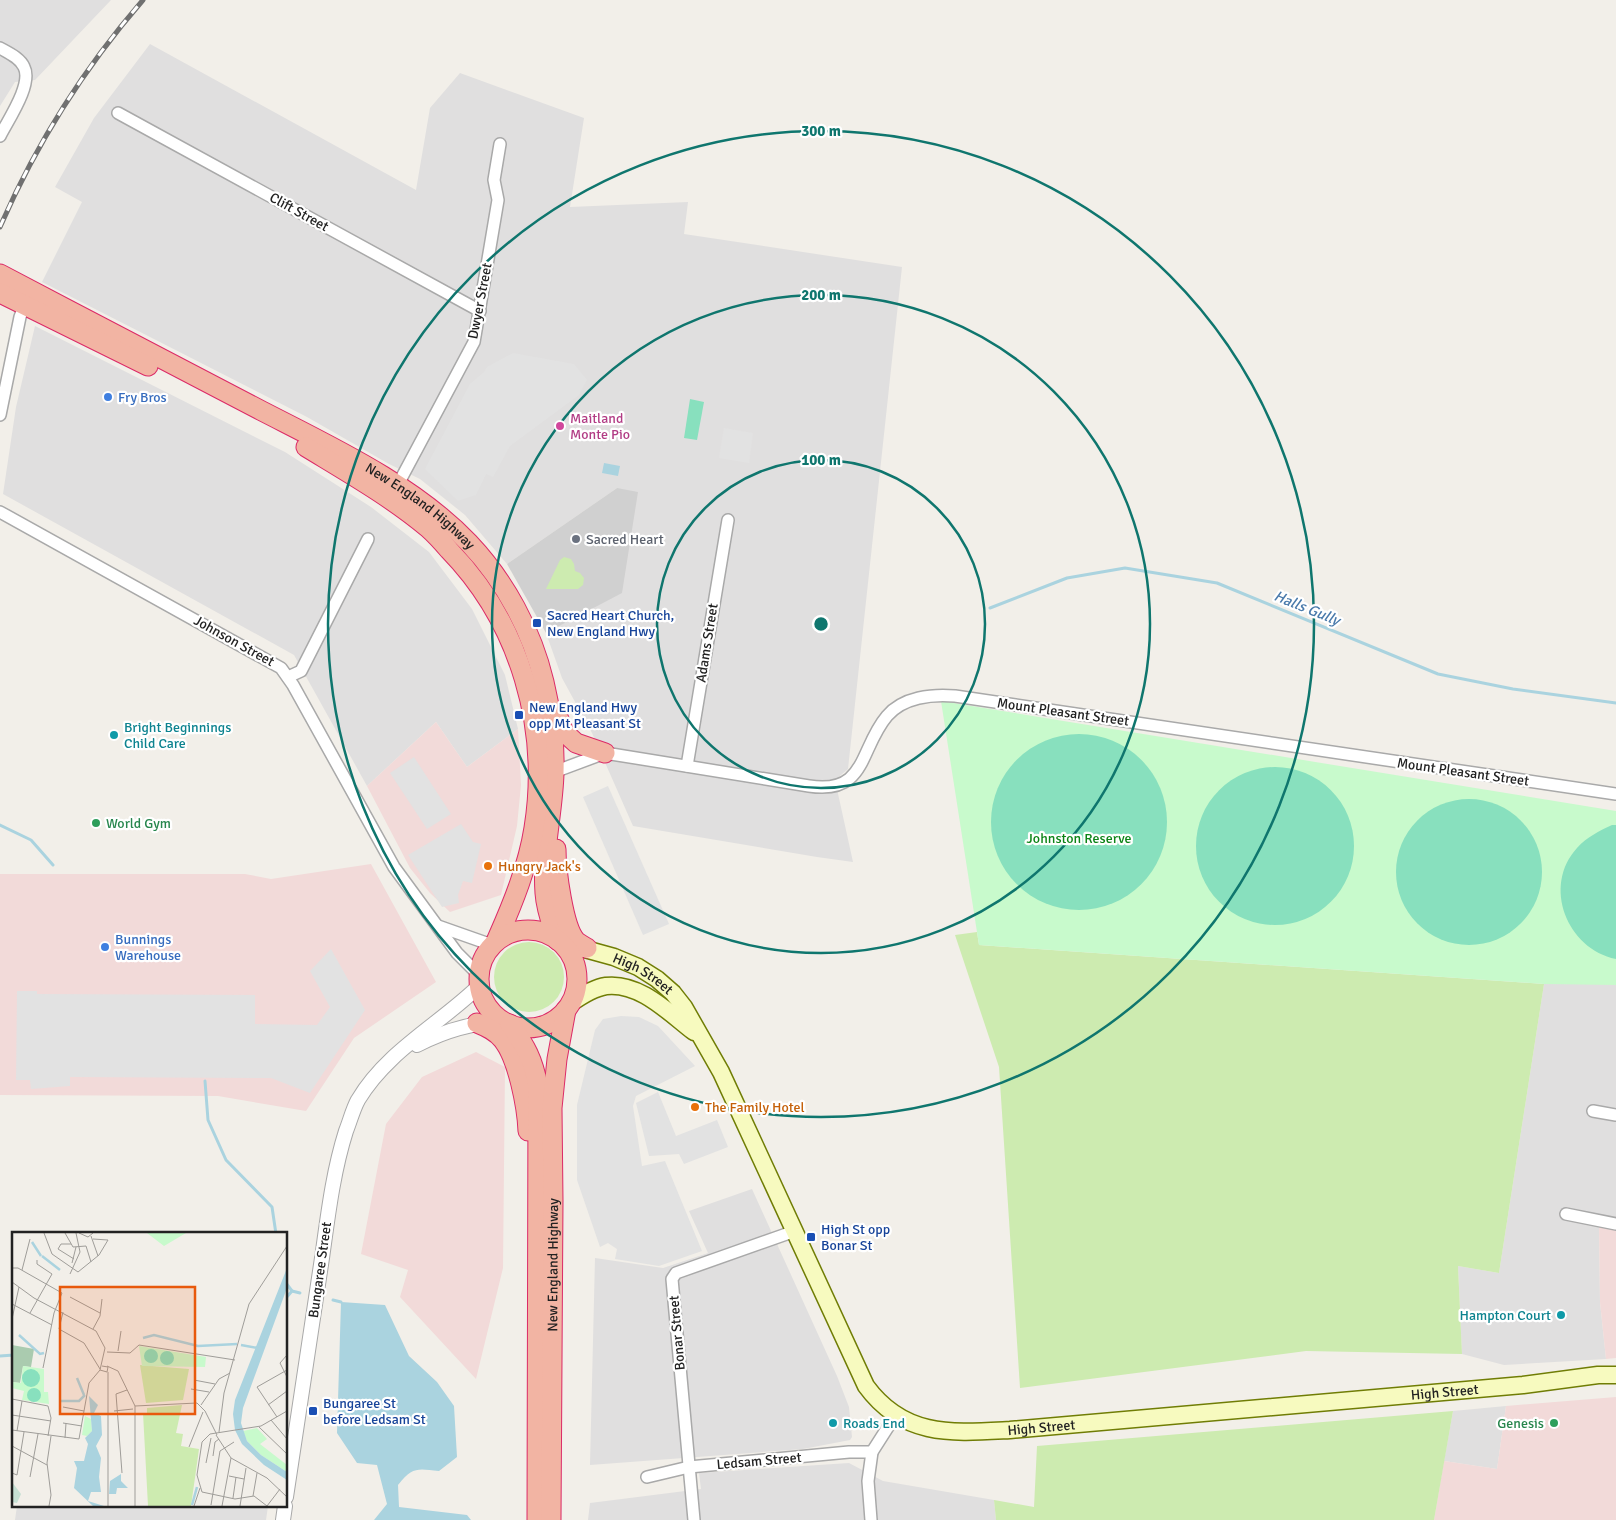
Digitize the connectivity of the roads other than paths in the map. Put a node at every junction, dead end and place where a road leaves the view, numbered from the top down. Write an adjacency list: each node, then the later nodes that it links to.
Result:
1 (0, 48): 3 (street)
2 (118, 113): 7 (street, Clift Street)
3 (0, 136)
4 (500, 144): 7 (street, Dwyer Street)
5 (2, 285): 6 (highway, New England Highway)
6 (27, 298): 8 (street); 9 (highway, New England Highway)
7 (480, 311): 9 (street, Dwyer Street)
8 (0, 415)
9 (393, 492): 14 (highway, New England Highway); 21 (highway, New England Highway)
10 (0, 512): 13 (street, Johnson Street)
11 (728, 520): 16 (street, Adams Street)
12 (368, 539): 13 (street)
13 (288, 677): 20 (street, Johnson Street)
14 (544, 680): 15 (highway); 17 (highway, New England Highway)
15 (604, 753): 16 (street, Mount Pleasant Street); 17 (street, Mount Pleasant Street)
16 (687, 766): 18 (street, Mount Pleasant Street)
17 (554, 772): 19 (highway, New England Highway)
18 (1616, 794)
19 (552, 801): 22 (highway, New England Highway); 23 (highway)
20 (438, 926): 21 (street); 24 (street, Johnson Street)
21 (494, 942): 22 (highway); 24 (highway)
22 (560, 942): 23 (main road, High Street); 25 (highway)
23 (587, 948): 28 (main road, High Street)
24 (479, 980): 27 (highway); 29 (street, Bungaree Street)
25 (568, 1007): 27 (highway); 28 (main road, High Street); 43 (highway, New England Highway)
26 (477, 1023): 27 (street, Bungaree Street); 29 (street, Bungaree Street); 32 (highway)
27 (507, 1023): 32 (highway, New England Highway)
28 (700, 1037): 35 (main road, High Street)
29 (394, 1057): 41 (street, Bungaree Street)
30 (1593, 1111): 31 (street)
31 (1616, 1115)
32 (538, 1201): 42 (highway, New England Highway)
33 (1566, 1214): 34 (street)
34 (1616, 1224)
35 (795, 1231): 37 (main road, High Street); 39 (street, Bonar Street)
36 (1616, 1375): 37 (main road, High Street)
37 (895, 1416): 38 (street)
38 (872, 1452): 39 (street, Ledsam Street); 45 (street)
39 (689, 1467): 40 (street, Ledsam Street); 44 (street, Bonar Street)
40 (647, 1477)
41 (288, 1478)
42 (537, 1520)
43 (551, 1520)
44 (694, 1520)
45 (871, 1520)

